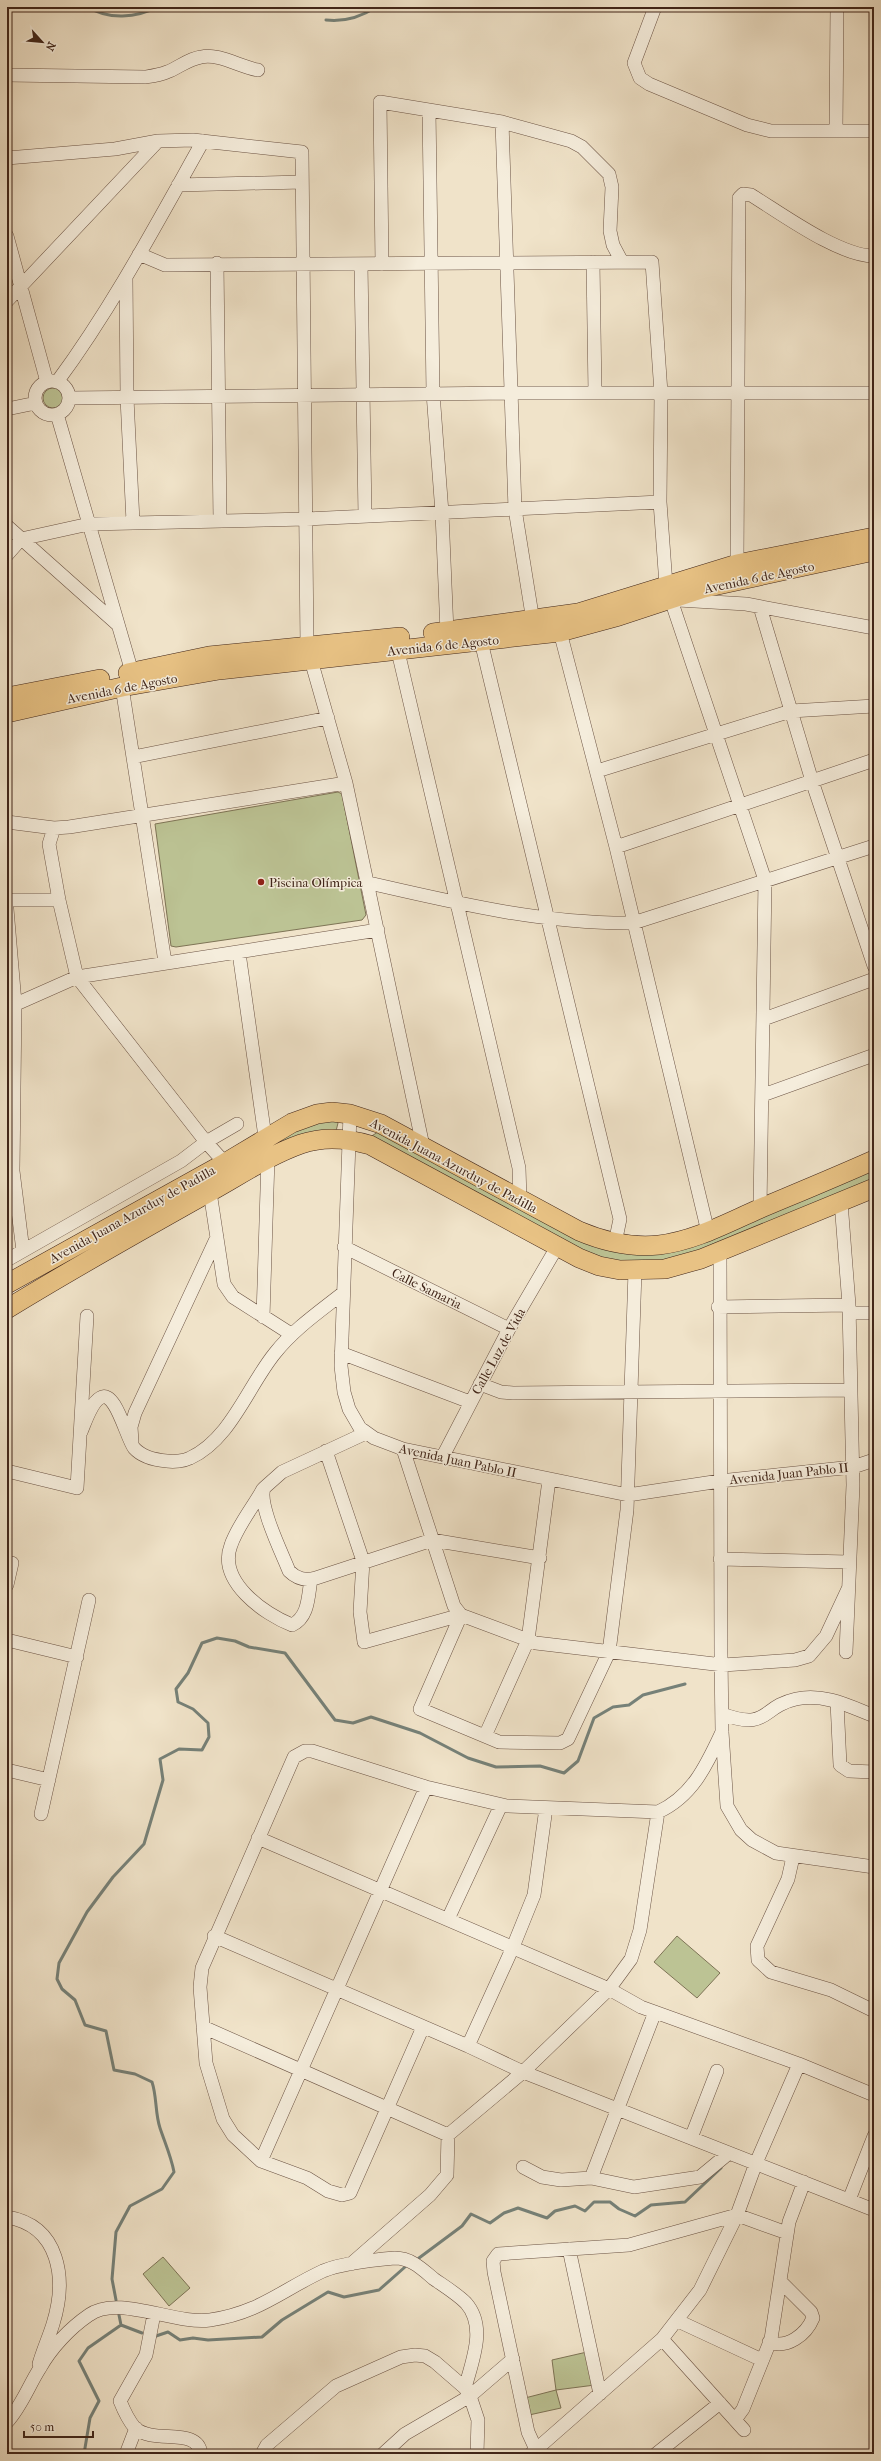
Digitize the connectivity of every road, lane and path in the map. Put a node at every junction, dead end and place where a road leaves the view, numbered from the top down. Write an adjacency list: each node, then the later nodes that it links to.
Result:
1 (655, 7): 7 (street)
2 (837, 7): 7 (street)
3 (258, 70): 4 (street)
4 (7, 75)
5 (429, 110): 6 (street); 20 (street); 23 (street)
6 (502, 122): 18 (street); 21 (street)
7 (836, 131): 8 (street)
8 (874, 131)
9 (158, 141): 10 (street); 11 (street); 26 (street)
10 (203, 141): 12 (street); 13 (street)
11 (7, 158)
12 (302, 182): 13 (street); 24 (street)
13 (178, 185): 15 (street)
14 (8, 240): 26 (street)
15 (139, 254): 19 (street); 25 (street)
16 (874, 256): 32 (street)
17 (593, 262): 18 (street); 21 (street); 30 (street)
18 (622, 262): 31 (street)
19 (217, 263): 24 (street); 37 (street)
20 (432, 263): 21 (street); 23 (street); 35 (street)
21 (507, 263): 29 (street)
22 (361, 264): 23 (street); 24 (street); 34 (street)
23 (382, 264)
24 (303, 265): 36 (street)
25 (126, 277): 28 (street); 39 (street)
26 (21, 288): 27 (street); 28 (street)
27 (7, 302)
28 (52, 382): 38 (street); 40 (street)
29 (510, 393): 30 (street); 35 (street); 44 (street)
30 (595, 393): 31 (street)
31 (661, 393): 32 (street); 43 (street)
32 (739, 393): 33 (street); 56 (street)
33 (874, 393)
34 (362, 394): 35 (street); 36 (street); 46 (street)
35 (433, 394): 45 (street)
36 (305, 395): 37 (street); 47 (street)
37 (218, 397): 39 (street); 48 (street)
38 (69, 398): 39 (street); 42 (street)
39 (128, 398): 49 (street)
40 (36, 403): 41 (street); 42 (street)
41 (7, 409)
42 (57, 414): 50 (street)
43 (660, 502): 44 (street); 57 (street)
44 (515, 509): 45 (street); 59 (street)
45 (442, 513): 46 (street); 63 (street)
46 (365, 516): 47 (street)
47 (306, 519): 48 (street); 66 (street)
48 (220, 521): 49 (street)
49 (133, 522): 50 (street)
50 (89, 524): 53 (street); 60 (street)
51 (7, 526): 53 (street)
52 (874, 537): 56 (highway, Avenida 6 de Agosto)
53 (21, 539): 55 (street); 60 (street)
54 (874, 552): 57 (highway, Avenida 6 de Agosto)
55 (7, 556)
56 (737, 564): 57 (highway, Avenida 6 de Agosto)
57 (668, 592): 58 (street); 61 (highway, Avenida 6 de Agosto); 73 (street)
58 (760, 607): 62 (street); 70 (street)
59 (533, 621): 61 (highway, Avenida 6 de Agosto); 64 (highway, Avenida 6 de Agosto)
60 (117, 624): 67 (street)
61 (558, 624): 64 (highway, Avenida 6 de Agosto); 76 (street)
62 (874, 628)
63 (447, 632): 64 (highway, Avenida 6 de Agosto); 65 (highway, Avenida 6 de Agosto)
64 (479, 634): 65 (highway, Avenida 6 de Agosto); 92 (street)
65 (396, 644): 66 (highway, Avenida 6 de Agosto); 90 (street)
66 (309, 653): 67 (highway, Avenida 6 de Agosto); 72 (street)
67 (130, 681): 68 (highway, Avenida 6 de Agosto); 71 (highway, Avenida 6 de Agosto); 74 (street)
68 (7, 697)
69 (874, 706): 70 (street)
70 (791, 711): 73 (street); 77 (street)
71 (7, 713)
72 (328, 718): 74 (street); 78 (street)
73 (716, 733): 76 (street); 79 (street)
74 (133, 757): 80 (street)
75 (874, 760): 77 (street)
76 (597, 772): 84 (street)
77 (812, 781): 79 (street); 85 (street)
78 (346, 783): 80 (street); 87 (street)
79 (740, 805): 84 (street); 86 (street)
80 (142, 816): 82 (street); 96 (street)
81 (7, 822): 82 (street)
82 (54, 828): 89 (street)
83 (874, 846): 85 (street)
84 (616, 847): 93 (street)
85 (838, 858): 86 (street); 97 (street)
86 (766, 880): 93 (street); 101 (street)
87 (369, 882): 90 (street); 94 (street)
88 (7, 900): 89 (street)
89 (59, 900): 98 (street)
90 (457, 904): 92 (street); 115 (street)
91 (7, 909): 100 (street)
92 (547, 918): 93 (street); 120 (street)
93 (633, 923): 118 (street)
94 (378, 930): 95 (street); 109 (street)
95 (239, 953): 96 (street); 106 (street)
96 (165, 962): 98 (street)
97 (874, 966)
98 (77, 977): 100 (street); 108 (street)
99 (874, 979): 101 (street)
100 (11, 1006): 124 (street)
101 (764, 1019): 103 (street)
102 (874, 1055): 103 (street)
103 (763, 1095): 117 (street)
104 (350, 1114): 106 (highway, Avenida Juana Azurduy de Padilla); 107 (street, Avenida Juan Pablo II); 109 (highway, Avenida Juana Azurduy de Padilla)
105 (237, 1124): 108 (street)
106 (265, 1138): 110 (street); 112 (highway, Avenida Juana Azurduy de Padilla)
107 (351, 1140): 110 (highway, Avenida Juana Azurduy de Padilla); 121 (highway, Avenida Juana Azurduy de Padilla); 122 (street, Avenida Juan Pablo II)
108 (206, 1142): 112 (street); 124 (street)
109 (423, 1146): 115 (highway, Avenida Juana Azurduy de Padilla)
110 (268, 1158): 114 (highway, Avenida Juana Azurduy de Padilla); 136 (street)
111 (874, 1160): 117 (highway, Avenida Juana Azurduy de Padilla)
112 (225, 1163): 123 (highway, Avenida Juana Azurduy de Padilla)
113 (874, 1188): 116 (highway, Avenida Juana Azurduy de Padilla)
114 (210, 1192): 119 (street); 132 (highway, Avenida Juana Azurduy de Padilla)
115 (520, 1200): 120 (highway, Avenida Juana Azurduy de Padilla)
116 (840, 1202): 125 (highway, Avenida Juana Azurduy de Padilla); 133 (street)
117 (760, 1209): 118 (highway, Avenida Juana Azurduy de Padilla)
118 (708, 1232): 120 (highway, Avenida Juana Azurduy de Padilla)
119 (217, 1237): 136 (street); 147 (street)
120 (615, 1243)
121 (557, 1247): 127 (highway, Avenida Juana Azurduy de Padilla); 137 (street, Calle Luz de Vida)
122 (344, 1248): 129 (street, Avenida Juan Pablo II); 137 (street, Calle Samaria)
123 (68, 1249): 128 (highway, Avenida Juana Azurduy de Padilla); 130 (highway)
124 (23, 1251): 126 (street)
125 (720, 1251): 127 (highway, Avenida Juana Azurduy de Padilla); 131 (street)
126 (7, 1260)
127 (635, 1271): 143 (street)
128 (7, 1284)
129 (343, 1293): 138 (street); 139 (street, Avenida Juan Pablo II)
130 (7, 1296)
131 (718, 1307): 133 (street); 142 (street)
132 (7, 1309)
133 (849, 1309): 134 (street); 141 (street)
134 (874, 1313)
135 (87, 1316): 145 (street)
136 (263, 1317): 138 (street)
137 (509, 1329): 140 (street, Calle Luz de Vida)
138 (291, 1334): 147 (street)
139 (341, 1353): 144 (street); 146 (street, Avenida Juan Pablo II)
140 (480, 1384): 143 (street); 144 (street, Calle Luz de Vida)
141 (851, 1390): 142 (street); 152 (street)
142 (719, 1391): 143 (street); 155 (street)
143 (629, 1392): 157 (street)
144 (470, 1402): 150 (street, Calle Luz de Vida)
145 (81, 1432): 147 (street); 153 (street)
146 (366, 1433): 148 (street, Avenida Juan Pablo II); 149 (street)
147 (132, 1445)
148 (403, 1449): 150 (street, Avenida Juan Pablo II); 158 (street)
149 (326, 1451): 156 (street); 161 (street)
150 (443, 1456): 154 (street, Avenida Juan Pablo II)
151 (874, 1460): 152 (street, Avenida Juan Pablo II)
152 (853, 1467): 155 (street, Avenida Juan Pablo II); 162 (street)
153 (7, 1471)
154 (549, 1480): 157 (street, Avenida Juan Pablo II); 159 (street)
155 (720, 1481): 157 (street, Avenida Juan Pablo II); 160 (street)
156 (264, 1488): 164 (street); 164 (street)
157 (628, 1495): 171 (street)
158 (432, 1540): 159 (street); 161 (street); 168 (street)
159 (540, 1558): 170 (street)
160 (720, 1559): 162 (street); 174 (street)
161 (363, 1561): 164 (street); 168 (street)
162 (849, 1562): 166 (street)
163 (12, 1563): 165 (street)
164 (311, 1579)
165 (7, 1585)
166 (848, 1589): 172 (street); 174 (street)
167 (90, 1600): 173 (street)
168 (461, 1615): 170 (street); 179 (street)
169 (7, 1640): 173 (street)
170 (528, 1640): 171 (street); 179 (street)
171 (609, 1652): 174 (street); 179 (street)
172 (846, 1652)
173 (77, 1657): 182 (street)
174 (722, 1665): 176 (street)
175 (837, 1702): 176 (street); 177 (street); 181 (street)
176 (722, 1714): 178 (street)
177 (874, 1716)
178 (722, 1732): 186 (street); 189 (street)
179 (485, 1736)
180 (7, 1770): 182 (street)
181 (874, 1772)
182 (49, 1780): 187 (street)
183 (426, 1787): 184 (street); 188 (street); 191 (street)
184 (501, 1805): 185 (street); 192 (street)
185 (546, 1808): 186 (street); 194 (street)
186 (658, 1812): 195 (street)
187 (41, 1814)
188 (258, 1838): 191 (street); 193 (street)
189 (793, 1857): 190 (street); 197 (street)
190 (874, 1867)
191 (381, 1890): 192 (street); 196 (street)
192 (448, 1919): 194 (street)
193 (214, 1936): 196 (street); 199 (street)
194 (513, 1947): 195 (street); 201 (street)
195 (609, 1989): 198 (street); 205 (street)
196 (338, 1990): 200 (street); 203 (street)
197 (874, 2011)
198 (655, 2012): 202 (street); 208 (street)
199 (203, 2027): 203 (street); 213 (street)
200 (423, 2027): 201 (street); 207 (street)
201 (468, 2046): 205 (street)
202 (799, 2064): 206 (street); 214 (street)
203 (302, 2070): 207 (street); 213 (street)
204 (717, 2071): 211 (street)
205 (523, 2072): 208 (street); 209 (street)
206 (874, 2095)
207 (388, 2107): 209 (street); 213 (street)
208 (619, 2110): 211 (street); 216 (street)
209 (448, 2136): 224 (street)
210 (874, 2136): 218 (street)
211 (691, 2138): 212 (street)
212 (729, 2153): 214 (street); 216 (street)
213 (261, 2161)
214 (756, 2163): 217 (street); 220 (street)
215 (523, 2167): 216 (street)
216 (591, 2178)
217 (804, 2182): 218 (street); 222 (street)
218 (849, 2200): 219 (street)
219 (874, 2210)
220 (737, 2215): 222 (street); 223 (street); 227 (street)
221 (7, 2216): 232 (street)
222 (787, 2233): 225 (street)
223 (569, 2249): 230 (street); 234 (street)
224 (350, 2265): 226 (street); 233 (street)
225 (780, 2281): 229 (street); 229 (street)
226 (154, 2314): 232 (street); 238 (street)
227 (678, 2321): 228 (street); 231 (street)
228 (662, 2339): 234 (street); 235 (street)
229 (769, 2342): 231 (street)
230 (513, 2359): 233 (street); 240 (street)
231 (762, 2360): 236 (street)
232 (37, 2373): 237 (street)
233 (468, 2392): 243 (street); 244 (street); 245 (street)
234 (600, 2394): 240 (street)
235 (720, 2403): 236 (street); 246 (street)
236 (735, 2420): 239 (street)
237 (7, 2422)
238 (136, 2428): 241 (street); 242 (street)
239 (744, 2430)
240 (535, 2453)
241 (126, 2454)
242 (201, 2454)
243 (262, 2454)
244 (383, 2454)
245 (477, 2454)
246 (656, 2454)

